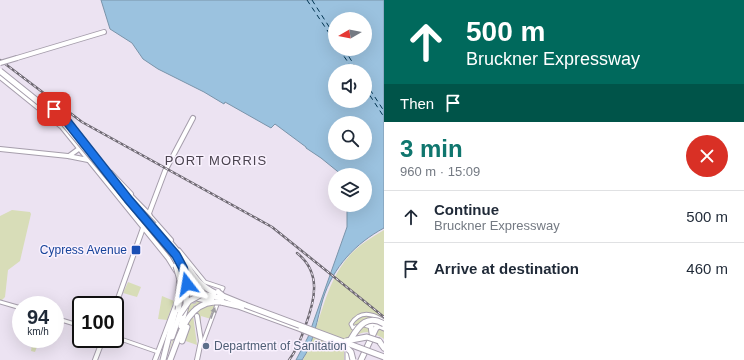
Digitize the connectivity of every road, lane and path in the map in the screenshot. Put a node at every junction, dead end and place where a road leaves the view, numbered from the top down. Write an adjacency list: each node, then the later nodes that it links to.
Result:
1 (104, 32): 2 (main road, bridge)
2 (0, 63)
3 (0, 70): 6 (main road); 7 (main road); 16 (highway, bridge); 18 (highway, bridge)
4 (0, 78): 9 (main road)
5 (0, 81): 9 (main road)
6 (34, 96): 7 (main road); 10 (main road)
7 (41, 106): 9 (main road)
8 (193, 118): 19 (main road)
9 (63, 125): 10 (main road); 11 (main road); 13 (main road)
10 (72, 129): 19 (main road)
11 (78, 147): 13 (main road); 14 (main road); 15 (main road)
12 (0, 149): 14 (main road)
13 (85, 149): 17 (main road)
14 (68, 156): 15 (main road)
15 (89, 161): 20 (main road)
16 (103, 168): 17 (highway, bridge); 19 (highway, bridge)
17 (120, 190): 20 (main road); 25 (highway, bridge); 47 (highway, bridge)
18 (132, 208): 23 (highway, bridge); 32 (highway, bridge)
19 (148, 215): 20 (main road); 21 (main road); 22 (main road)
20 (145, 225): 21 (main road); 23 (main road); 24 (main road); 27 (main road)
21 (158, 235): 23 (main road)
22 (179, 250): 25 (highway); 43 (street, one-way to 22)
23 (188, 284): 25 (highway)
24 (119, 296)
25 (216, 297): 26 (highway, bridge); 26 (highway, bridge); 31 (highway); 32 (highway, bridge)
26 (223, 298): 29 (highway)
27 (178, 299): 46 (main road); 47 (highway)
28 (0, 302): 30 (street)
29 (236, 304): 36 (highway); 38 (highway, bridge)
30 (12, 305)
31 (199, 306): 41 (highway); 47 (highway)
32 (179, 313): 47 (highway)
33 (384, 321): 34 (street)
34 (364, 324): 35 (street); 37 (highway)
35 (383, 327): 37 (highway); 39 (highway, bridge)
36 (301, 330): 49 (highway, bridge); 56 (highway, bridge)
37 (371, 336): 48 (highway)
38 (330, 337): 45 (highway, bridge); 49 (highway, bridge)
39 (352, 339): 42 (highway, bridge); 55 (highway)
40 (124, 340): 46 (street)
41 (182, 341)
42 (384, 341)
43 (200, 347): 54 (main road); 54 (main road)
44 (100, 348): 50 (main road)
45 (384, 348)
46 (158, 352): 51 (main road)
47 (168, 352): 52 (highway); 53 (highway)
48 (362, 358)
49 (384, 359)
50 (96, 360)
51 (155, 360)
52 (163, 360)
53 (168, 360)
54 (196, 360)
55 (348, 360)
56 (353, 360)

